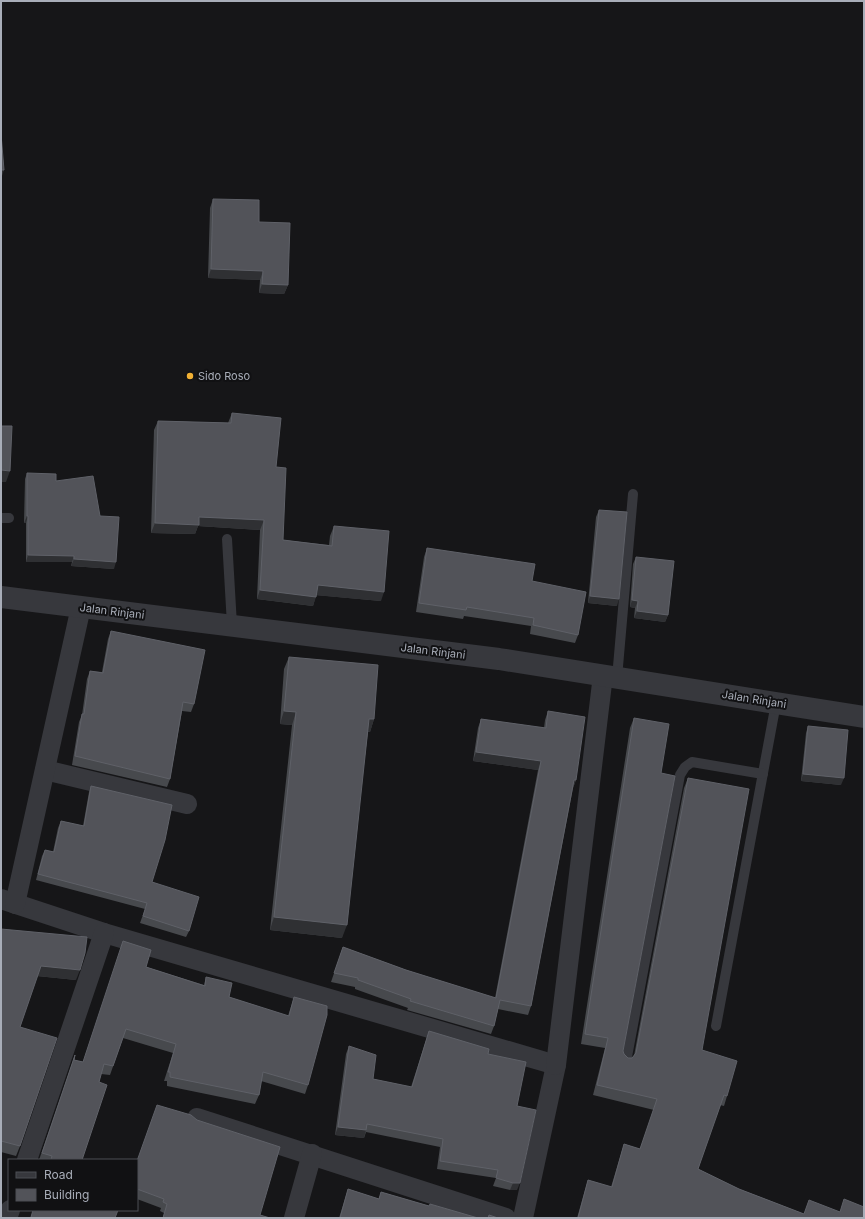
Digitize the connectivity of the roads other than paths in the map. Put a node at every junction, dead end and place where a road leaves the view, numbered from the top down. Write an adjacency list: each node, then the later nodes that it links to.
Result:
1 (633, 494): 6 (lane)
2 (227, 539): 5 (lane)
3 (1, 597): 4 (street, Jalan Rinjani)
4 (81, 607): 5 (street, Jalan Rinjani); 9 (street)
5 (232, 626): 6 (street, Jalan Rinjani)
6 (610, 676): 7 (street, Jalan Rinjani); 16 (street)
7 (776, 703): 8 (street, Jalan Rinjani); 10 (lane)
8 (864, 717)
9 (45, 770): 11 (street); 12 (street)
10 (763, 774): 14 (lane); 15 (lane)
11 (188, 804)
12 (8, 902): 13 (street)
13 (104, 934): 16 (street); 19 (street)
14 (716, 1026)
15 (626, 1062)
16 (556, 1065): 22 (street)
17 (197, 1118): 18 (street)
18 (312, 1154): 20 (street); 21 (street)
19 (27, 1159)
20 (294, 1218)
21 (506, 1218)
22 (523, 1218)

